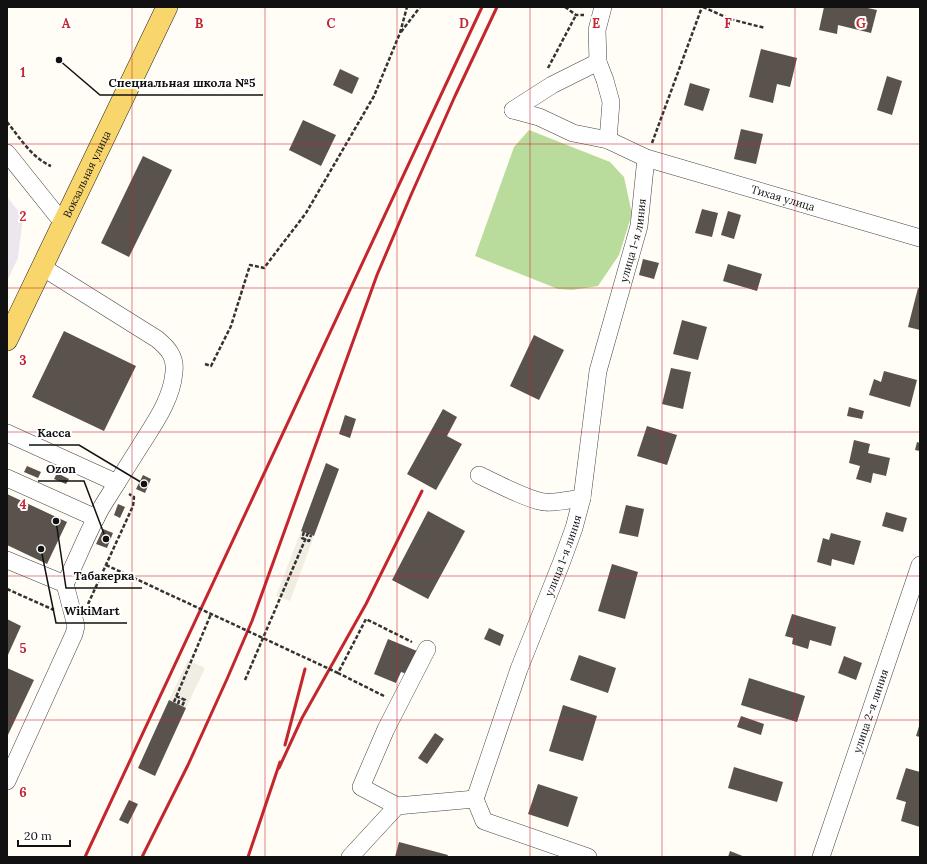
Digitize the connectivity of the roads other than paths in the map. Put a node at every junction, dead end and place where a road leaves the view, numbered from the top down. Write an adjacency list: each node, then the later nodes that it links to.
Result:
1 (166, 7): 7 (main road, Вокзальная улица)
2 (603, 7): 3 (street)
3 (598, 62): 4 (street); 4 (street, Тихая улица)
4 (608, 140): 6 (street, Тихая улица)
5 (7, 153): 7 (street)
6 (646, 158): 8 (street, Тихая улица); 15 (street, улица 1-я линия)
7 (63, 223): 9 (main road, Вокзальная улица)
8 (920, 238)
9 (42, 267): 10 (main road, Вокзальная улица); 14 (street)
10 (7, 340)
11 (7, 433): 14 (street)
12 (479, 475): 15 (street)
13 (7, 478): 16 (street)
14 (117, 483): 16 (street)
15 (582, 498): 22 (street, улица 1-я линия)
16 (96, 518): 19 (street)
17 (7, 560): 19 (street)
18 (920, 565): 26 (street, улица 2-я линия)
19 (65, 584): 21 (street)
20 (427, 649): 23 (street)
21 (7, 781)
22 (475, 799): 23 (street); 25 (street)
23 (397, 806): 24 (street)
24 (350, 857)
25 (588, 857)
26 (821, 857)

